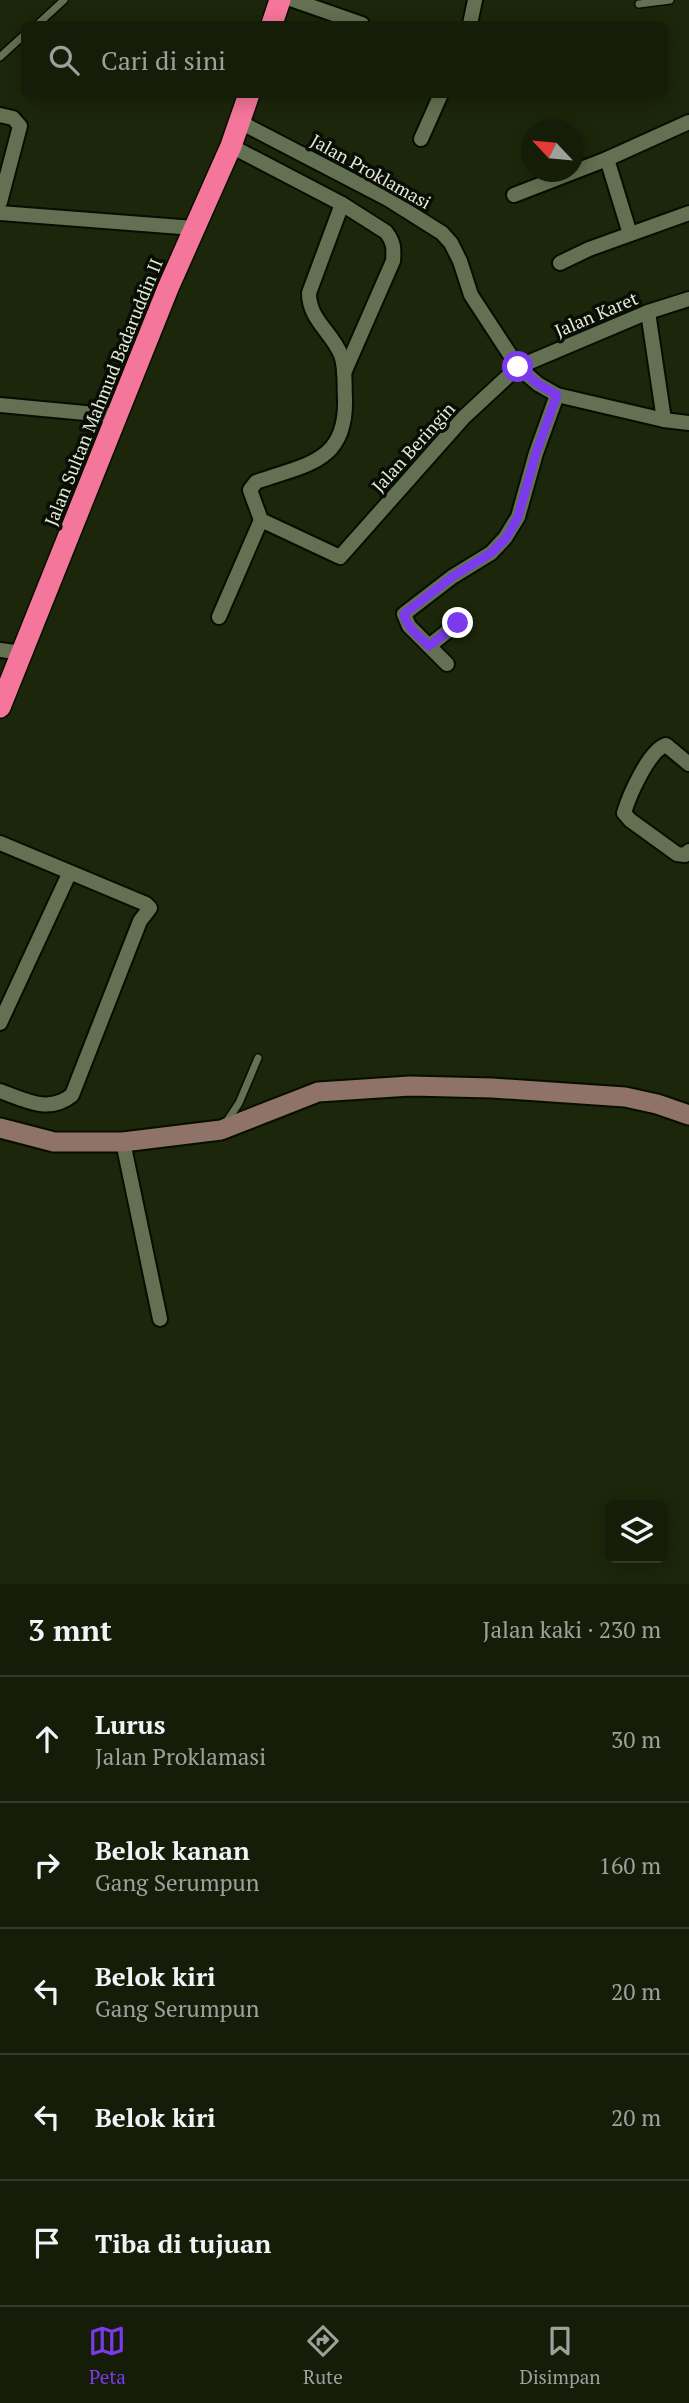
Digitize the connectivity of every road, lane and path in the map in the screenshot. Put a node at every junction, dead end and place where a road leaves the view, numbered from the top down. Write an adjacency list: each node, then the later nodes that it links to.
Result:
1 (64, 0): 7 (lane)
2 (279, 0): 8 (highway)
3 (293, 0): 9 (street)
4 (475, 0): 10 (street)
5 (670, 0): 6 (lane)
6 (639, 4)
7 (41, 21)
8 (273, 21)
9 (353, 21)
10 (471, 21)
11 (21, 38): 12 (lane)
12 (0, 57)
13 (248, 98): 16 (highway, Jalan Sultan Mahmud Badaruddin II)
14 (439, 98): 18 (street)
15 (0, 115): 22 (street)
16 (240, 122): 19 (highway, Jalan Sultan Mahmud Badaruddin II); 31 (street, Jalan Proklamasi)
17 (689, 122): 20 (street)
18 (422, 139)
19 (231, 146): 23 (street); 26 (highway, Jalan Sultan Mahmud Badaruddin II)
20 (607, 159): 21 (street); 27 (street)
21 (514, 195)
22 (0, 202)
23 (342, 204): 32 (street); 32 (street)
24 (0, 213): 26 (street)
25 (689, 213): 27 (street)
26 (194, 228): 35 (highway, Jalan Sultan Mahmud Badaruddin II)
27 (630, 234): 28 (street)
28 (559, 262)
29 (689, 299): 30 (street, Jalan Karet)
30 (648, 312): 31 (street, Jalan Karet); 36 (street)
31 (518, 367): 33 (street, Jalan Proklamasi); 38 (street, Jalan Beringin)
32 (344, 373): 38 (street)
33 (557, 395): 36 (street, Jalan Proklamasi); 41 (street)
34 (0, 405): 35 (street)
35 (117, 416): 43 (highway, Jalan Sultan Mahmud Badaruddin II)
36 (663, 420): 37 (street, Jalan Proklamasi)
37 (689, 423)
38 (261, 520): 39 (street)
39 (219, 617)
40 (458, 623): 41 (street)
41 (429, 646): 44 (street)
42 (0, 650): 43 (street)
43 (23, 653): 45 (highway, Jalan Sultan Mahmud Badaruddin II)
44 (447, 664)
45 (0, 707)
46 (689, 764): 48 (street)
47 (0, 843): 49 (street)
48 (689, 851)
49 (69, 874): 50 (street); 52 (street)
50 (0, 1023)
51 (258, 1058): 55 (lane)
52 (0, 1091)
53 (689, 1115): 55 (street)
54 (0, 1128): 56 (street)
55 (221, 1130): 56 (street)
56 (123, 1142): 57 (street)
57 (160, 1320)

